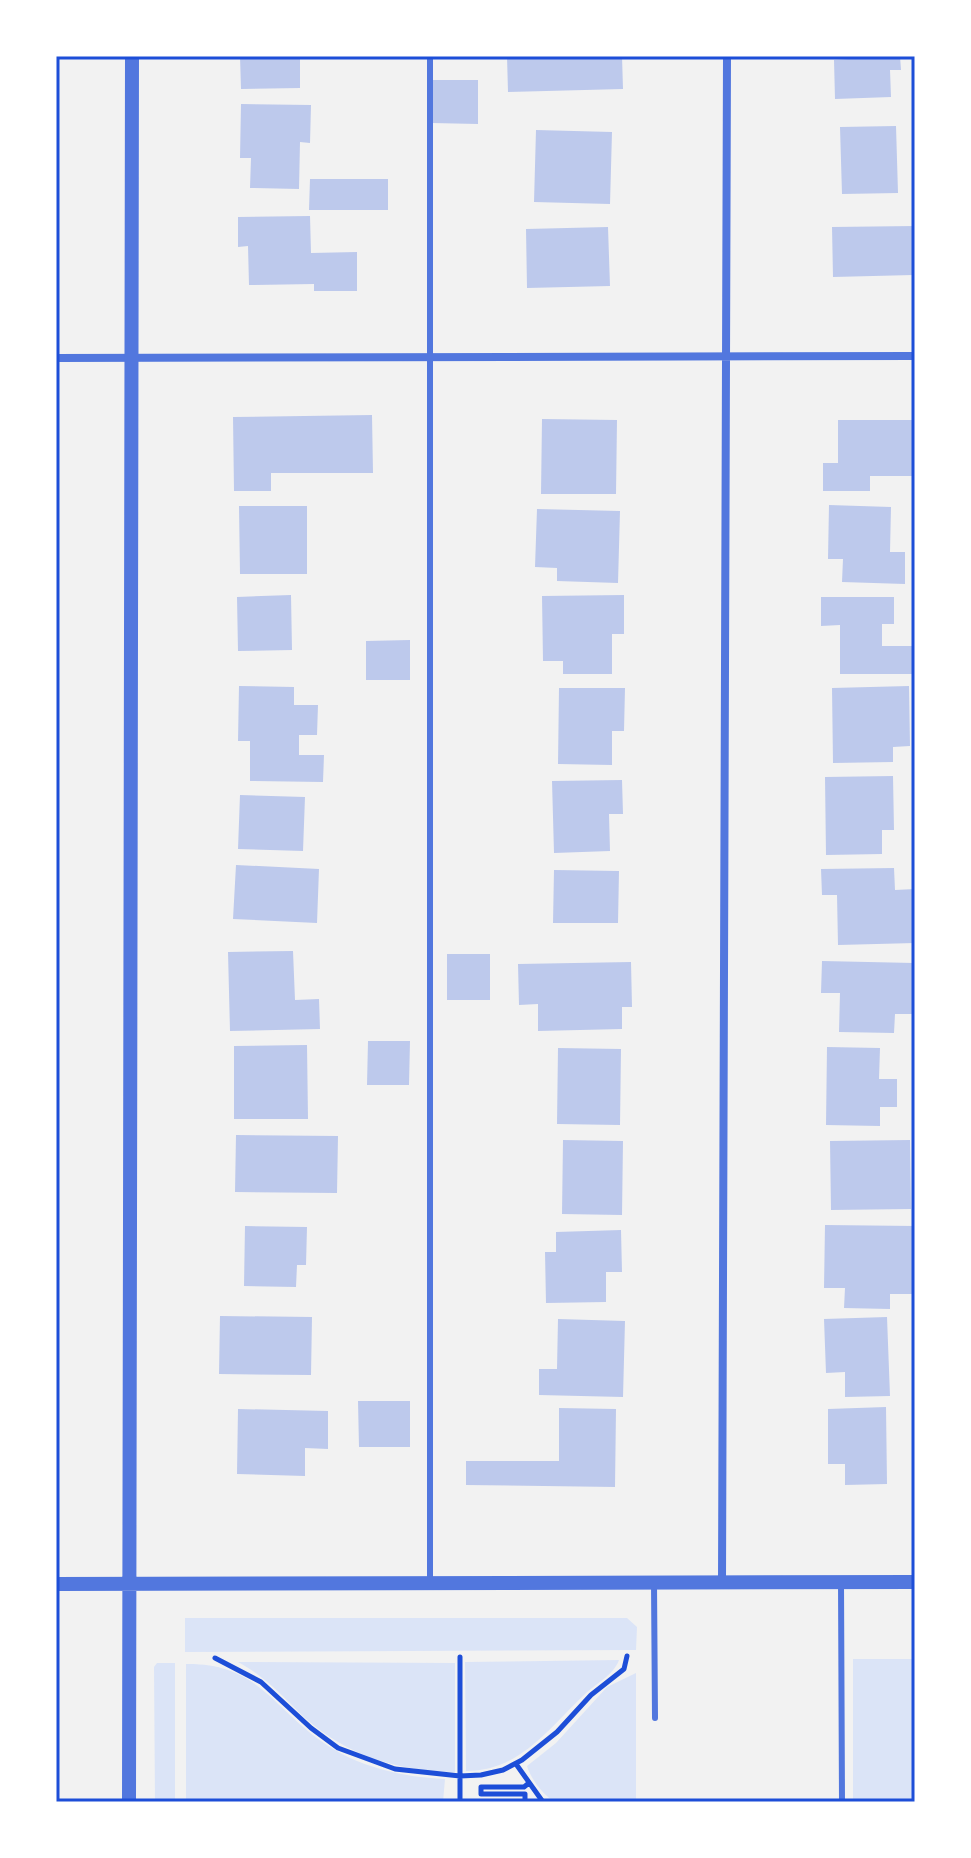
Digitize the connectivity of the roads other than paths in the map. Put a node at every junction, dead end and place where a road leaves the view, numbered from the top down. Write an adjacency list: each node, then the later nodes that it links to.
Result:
1 (132, 56): 8 (street)
2 (430, 56): 4 (lane)
3 (727, 56): 5 (street)
4 (428, 356): 5 (street); 8 (street); 11 (lane)
5 (725, 356): 6 (street); 13 (street)
6 (915, 356)
7 (56, 358): 8 (street)
8 (131, 358): 15 (street)
9 (841, 1582): 10 (street); 13 (street); 18 (lane)
10 (915, 1582)
11 (430, 1583): 12 (street); 15 (street)
12 (654, 1583): 13 (street); 16 (lane)
13 (722, 1583)
14 (56, 1584): 15 (street)
15 (127, 1584): 17 (street)
16 (655, 1718)
17 (129, 1802)
18 (842, 1802)

